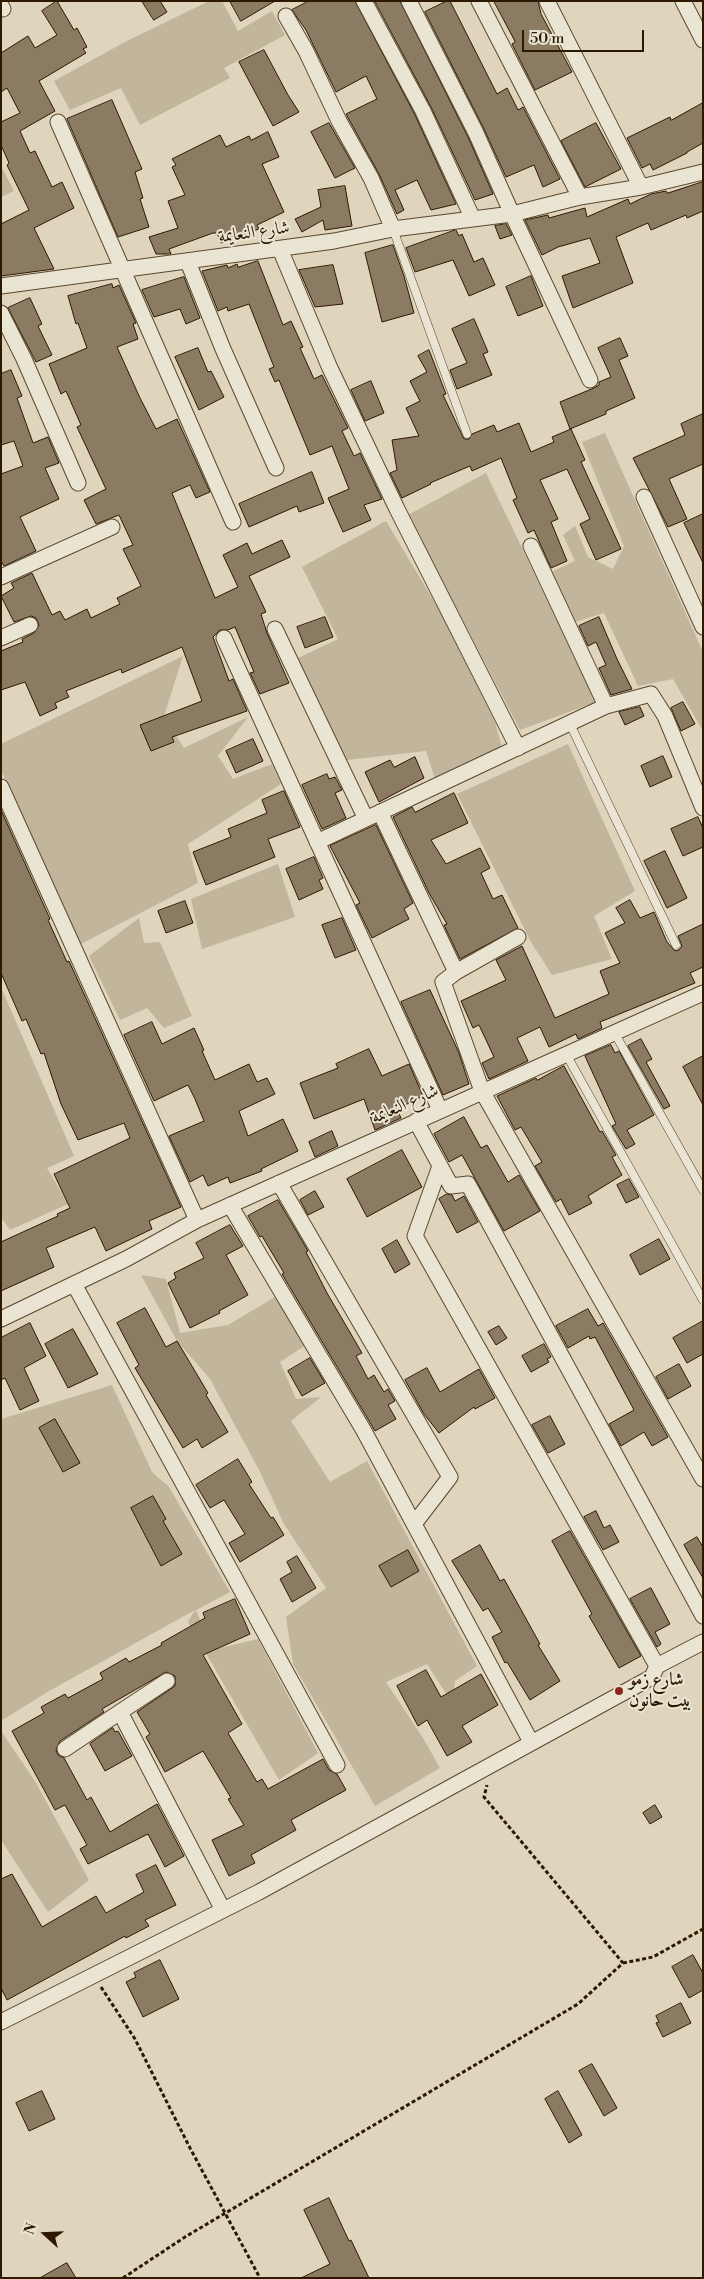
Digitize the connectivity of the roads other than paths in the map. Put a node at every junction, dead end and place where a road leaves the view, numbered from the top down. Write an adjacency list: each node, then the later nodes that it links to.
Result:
1 (364, 1): 13 (street)
2 (409, 1): 12 (street)
3 (479, 1): 11 (street)
4 (547, 1): 10 (street)
5 (683, 1): 7 (street)
6 (286, 16): 14 (street)
7 (703, 40)
8 (58, 122): 17 (street)
9 (703, 172): 10 (street, شارع النعايمة)
10 (641, 187): 11 (street, شارع النعايمة)
11 (580, 197): 12 (street, شارع النعايمة)
12 (512, 214): 13 (street, شارع النعايمة); 20 (street)
13 (473, 219): 14 (street, شارع النعايمة)
14 (393, 229): 15 (street, شارع النعايمة); 21 (lane)
15 (280, 249): 16 (street, شارع النعايمة); 36 (street)
16 (188, 262): 17 (street, شارع النعايمة); 22 (street)
17 (124, 270): 18 (street, شارع النعايمة); 25 (street)
18 (1, 286)
19 (1, 313): 23 (street)
20 (590, 380)
21 (467, 434)
22 (276, 468)
23 (78, 483)
24 (644, 497): 30 (street)
25 (233, 522)
26 (112, 527): 28 (street)
27 (531, 546): 34 (street)
28 (1, 577)
29 (30, 625): 32 (street)
30 (703, 627)
31 (275, 629): 40 (street)
32 (1, 638)
33 (224, 638): 41 (street)
34 (606, 706): 35 (street); 38 (street)
35 (570, 724): 36 (street); 43 (lane)
36 (518, 748): 39 (street)
37 (1, 787): 55 (street)
38 (703, 808)
39 (380, 812): 40 (street); 44 (street)
40 (366, 819): 41 (street)
41 (317, 842): 49 (street)
42 (518, 937): 44 (street)
43 (676, 945)
44 (456, 972): 48 (street)
45 (701, 997): 46 (street, شارع النعايمة)
46 (614, 1032): 47 (street, شارع النعايمة); 53 (lane)
47 (566, 1054): 48 (street, شارع النعايمة); 57 (lane)
48 (482, 1091): 49 (street, شارع النعايمة); 59 (street)
49 (440, 1110): 50 (street, شارع النعايمة)
50 (416, 1121): 51 (street); 52 (street, شارع النعايمة)
51 (440, 1166): 61 (street); 63 (street)
52 (279, 1182): 54 (street, شارع النعايمة); 60 (street)
53 (703, 1190)
54 (230, 1205): 55 (street, شارع النعايمة); 60 (street)
55 (197, 1220): 56 (street, شارع النعايمة)
56 (74, 1284): 58 (street, شارع النعايمة); 68 (street)
57 (703, 1300)
58 (1, 1319)
59 (703, 1479)
60 (414, 1524): 66 (street)
61 (703, 1616)
62 (703, 1642): 63 (street)
63 (657, 1666): 66 (street)
64 (167, 1681): 65 (street)
65 (120, 1712): 67 (street); 69 (street)
66 (531, 1742): 69 (street)
67 (65, 1749)
68 (337, 1765)
69 (223, 1910): 70 (street)
70 (1, 2022)

